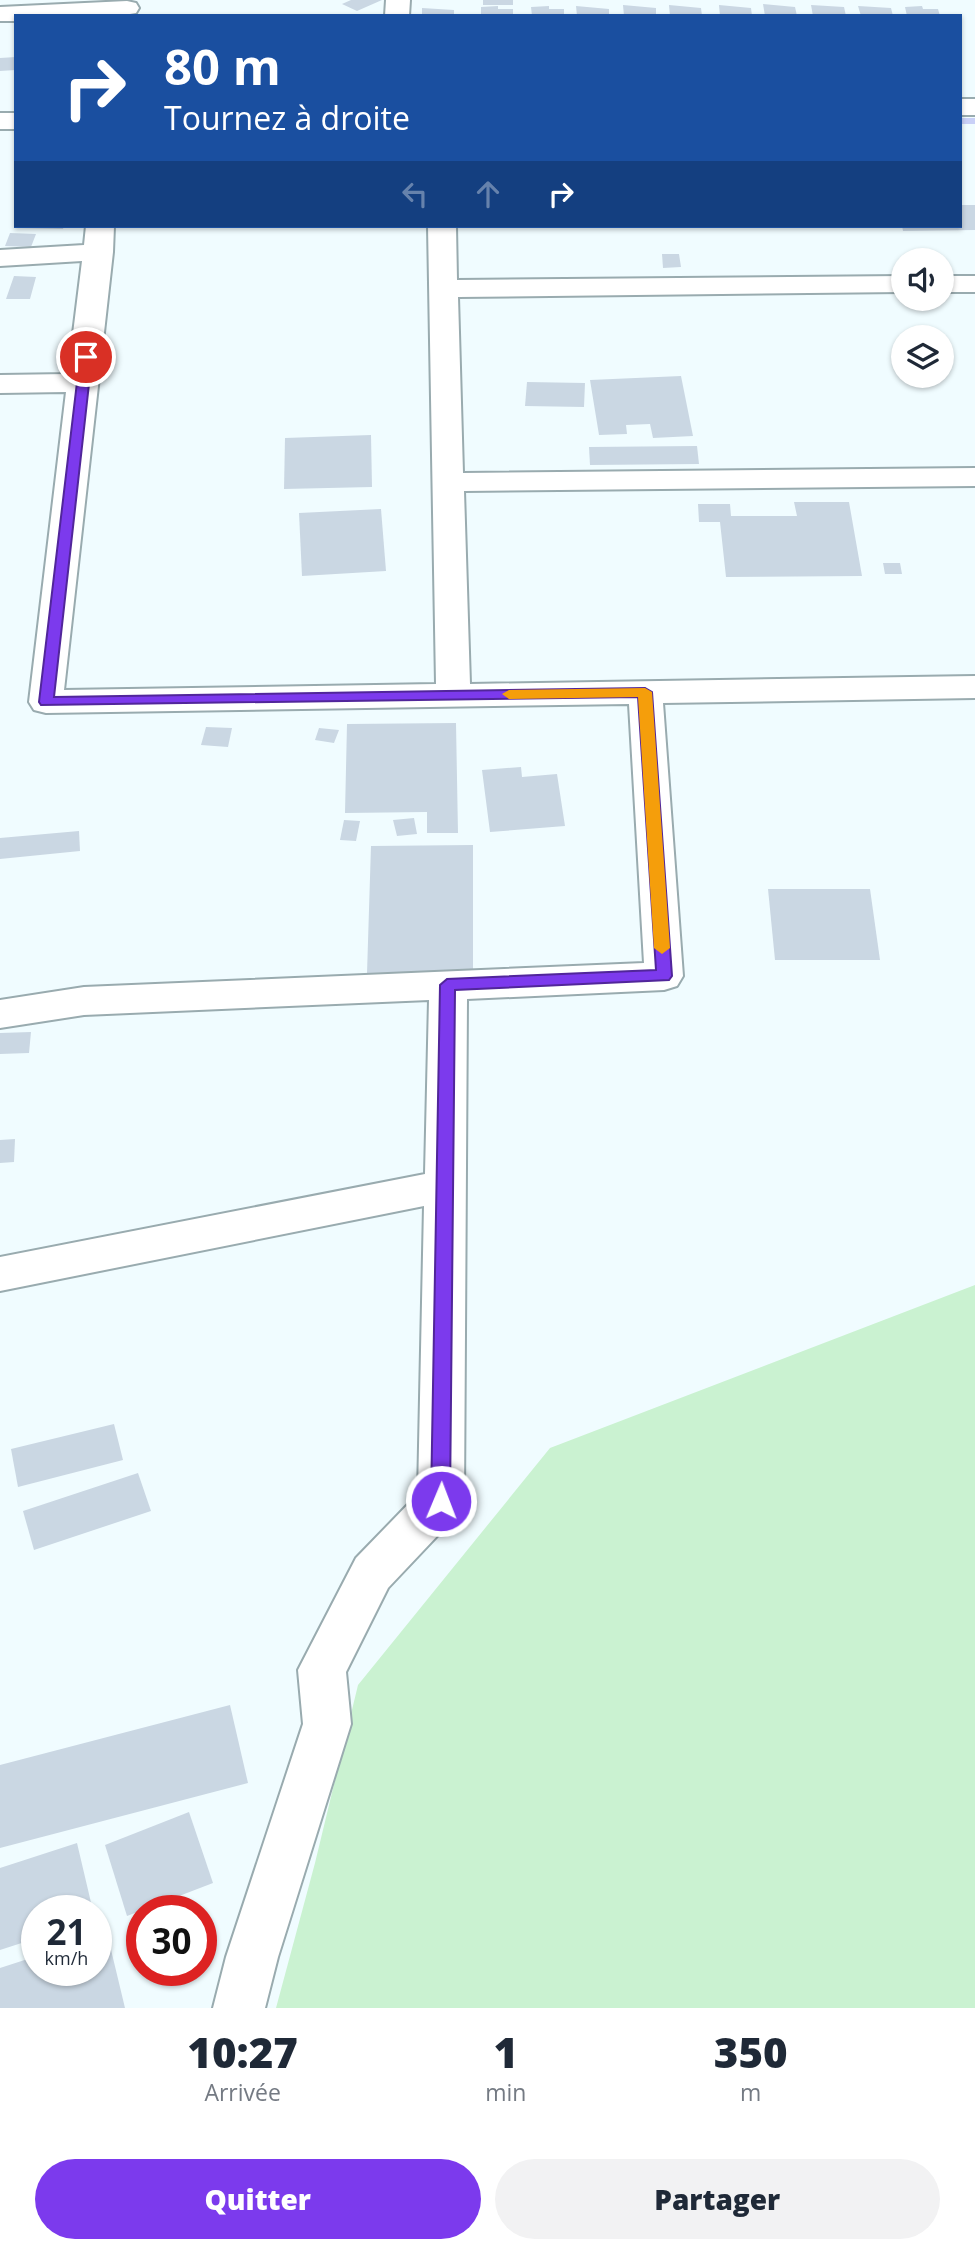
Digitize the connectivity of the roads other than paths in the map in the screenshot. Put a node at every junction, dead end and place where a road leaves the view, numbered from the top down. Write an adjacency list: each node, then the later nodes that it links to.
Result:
1 (127, 8): 2 (street)
2 (0, 13)
3 (442, 228): 9 (street)
4 (99, 239): 5 (street); 10 (street)
5 (0, 258)
6 (891, 284): 9 (street)
7 (954, 284): 8 (street)
8 (975, 284)
9 (443, 289): 13 (street)
10 (83, 383): 11 (street); 16 (street)
11 (0, 384)
12 (975, 477): 13 (street)
13 (448, 482): 16 (street)
14 (975, 687): 15 (street)
15 (645, 692): 16 (street); 17 (street)
16 (453, 695)
17 (447, 985): 18 (street); 19 (street)
18 (0, 1014)
19 (445, 1186): 20 (street); 21 (street)
20 (0, 1274)
21 (239, 2008)

